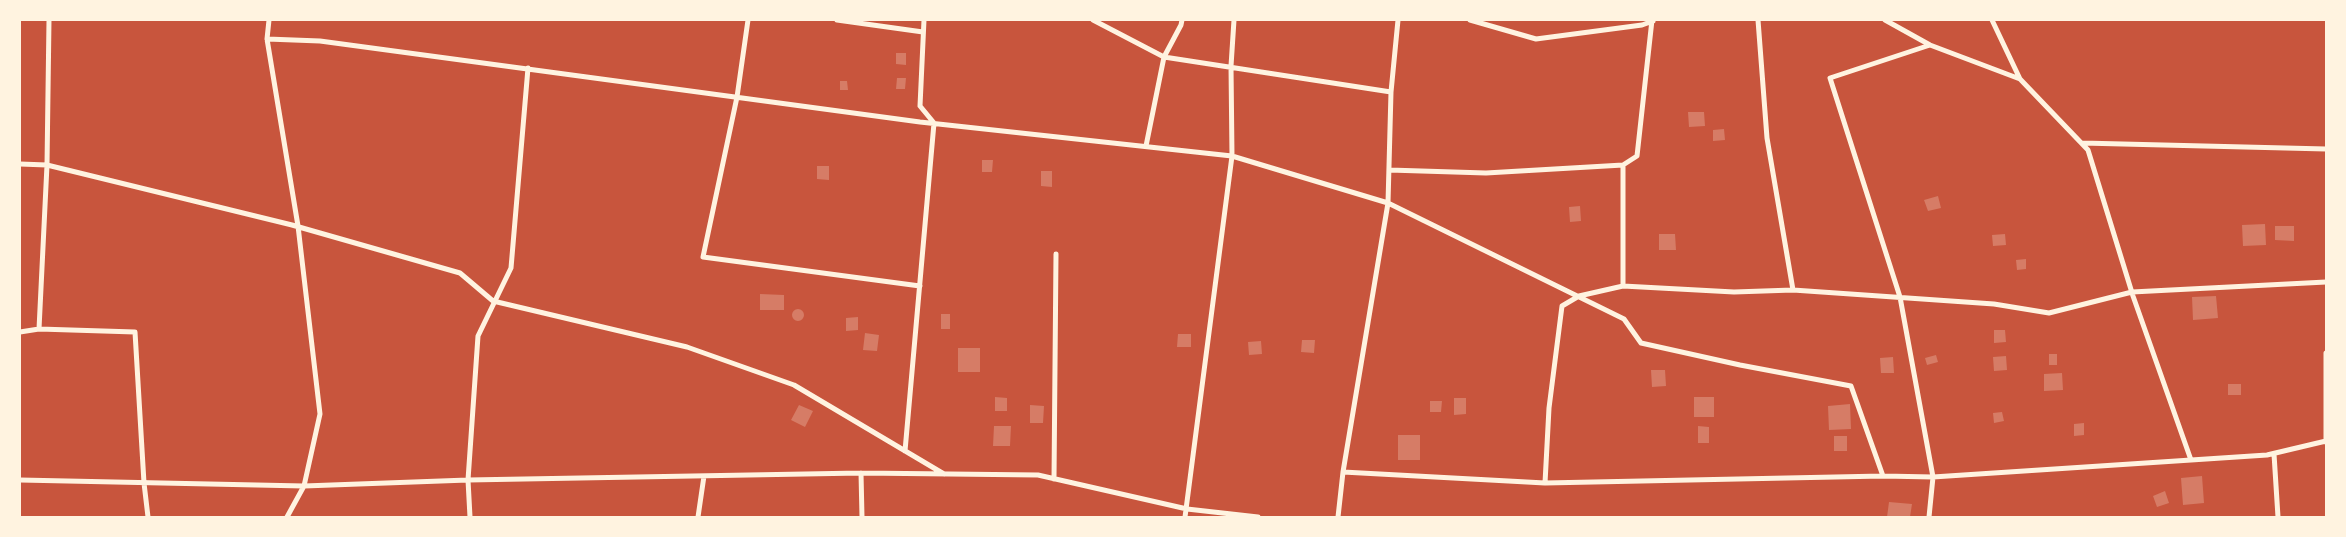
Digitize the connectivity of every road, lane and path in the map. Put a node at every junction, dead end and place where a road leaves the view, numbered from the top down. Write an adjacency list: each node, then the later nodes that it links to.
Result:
1 (49, 20): 30 (street)
2 (269, 20): 16 (street)
3 (748, 20): 23 (street)
4 (837, 20): 15 (street)
5 (924, 20): 15 (street)
6 (1092, 20): 18 (street)
7 (1182, 20): 18 (street)
8 (1234, 20): 19 (street)
9 (1398, 20): 22 (street)
10 (1470, 20): 14 (street)
11 (1758, 20): 39 (street)
12 (1885, 20): 17 (street)
13 (1992, 20): 21 (street)
14 (1653, 21): 31 (street)
15 (923, 32): 24 (street)
16 (267, 39): 20 (street); 34 (street)
17 (1930, 45): 21 (street); 42 (street)
18 (1164, 57): 19 (street); 26 (street)
19 (1231, 66): 22 (street); 28 (street)
20 (528, 68): 23 (street); 43 (street)
21 (2020, 79): 25 (street)
22 (1391, 92): 32 (street)
23 (737, 97): 24 (street); 37 (street)
24 (934, 124): 26 (street); 37 (street)
25 (2081, 143): 27 (street); 40 (street)
26 (1146, 146): 28 (street)
27 (2326, 148)
28 (1232, 156): 33 (street); 63 (street)
29 (20, 164): 30 (street)
30 (47, 164): 34 (street); 44 (street)
31 (1623, 166): 32 (street); 38 (street)
32 (1389, 170): 33 (street)
33 (1388, 203): 41 (street); 51 (street)
34 (298, 226): 43 (street); 62 (street)
35 (1056, 254): 57 (street)
36 (2326, 282): 40 (street)
37 (920, 286): 48 (street)
38 (1623, 286): 39 (street); 41 (street)
39 (1793, 290): 42 (street)
40 (2132, 292): 42 (street); 50 (street)
41 (1579, 296): 55 (street); 61 (street)
42 (1900, 297): 56 (street)
43 (493, 302): 48 (street); 59 (street)
44 (39, 329): 45 (street); 60 (street)
45 (20, 332)
46 (2326, 353): 47 (street)
47 (2326, 442): 49 (street)
48 (905, 451): 53 (street)
49 (2274, 454): 50 (street); 73 (street)
50 (2191, 460): 56 (street)
51 (1343, 472): 61 (street); 71 (street)
52 (862, 473): 53 (street); 54 (street); 68 (street)
53 (944, 475): 57 (street)
54 (704, 476): 59 (street); 67 (street)
55 (1883, 476): 56 (street); 61 (street)
56 (1933, 477): 72 (street)
57 (1054, 479): 63 (street)
58 (20, 480): 60 (street)
59 (468, 480): 62 (street); 66 (street)
60 (144, 483): 62 (street); 64 (street)
61 (1546, 483)
62 (304, 486): 65 (street)
63 (1186, 509): 69 (street); 70 (street)
64 (148, 517)
65 (287, 517)
66 (470, 517)
67 (698, 517)
68 (862, 517)
69 (1185, 517)
70 (1258, 517)
71 (1338, 517)
72 (1929, 517)
73 (2278, 517)

